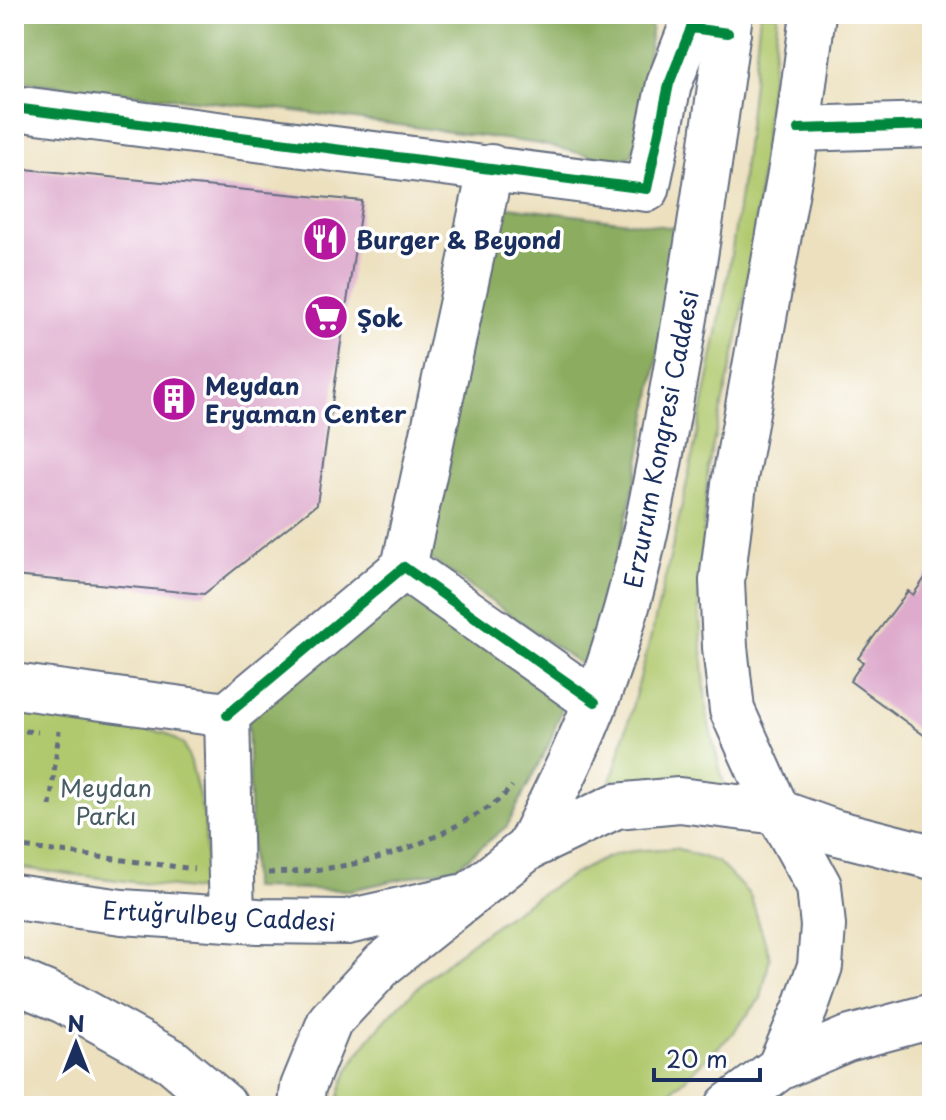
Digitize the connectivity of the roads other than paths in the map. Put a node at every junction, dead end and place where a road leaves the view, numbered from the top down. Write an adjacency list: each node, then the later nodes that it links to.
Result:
1 (813, 14): 5 (main road)
2 (729, 24): 6 (main road); 9 (main road, Erzurum Kongresi Caddesi)
3 (14, 108): 6 (main road)
4 (932, 125): 5 (main road)
5 (798, 129): 11 (main road)
6 (491, 167): 7 (main road)
7 (404, 567): 9 (main road); 10 (main road)
8 (14, 686): 10 (main road)
9 (595, 702): 12 (main road, Erzurum Kongresi Caddesi)
10 (227, 715): 16 (main road)
11 (778, 812): 12 (main road); 13 (main road); 19 (main road)
12 (528, 848): 14 (main road)
13 (932, 857)
14 (470, 895): 16 (main road, Ertuğrulbey Caddesi); 21 (main road)
15 (14, 897): 16 (main road, Ertuğrulbey Caddesi)
16 (232, 919)
17 (14, 980): 20 (main road)
18 (932, 1016): 19 (main road)
19 (779, 1068): 22 (main road)
20 (225, 1106)
21 (301, 1106)
22 (728, 1106)

